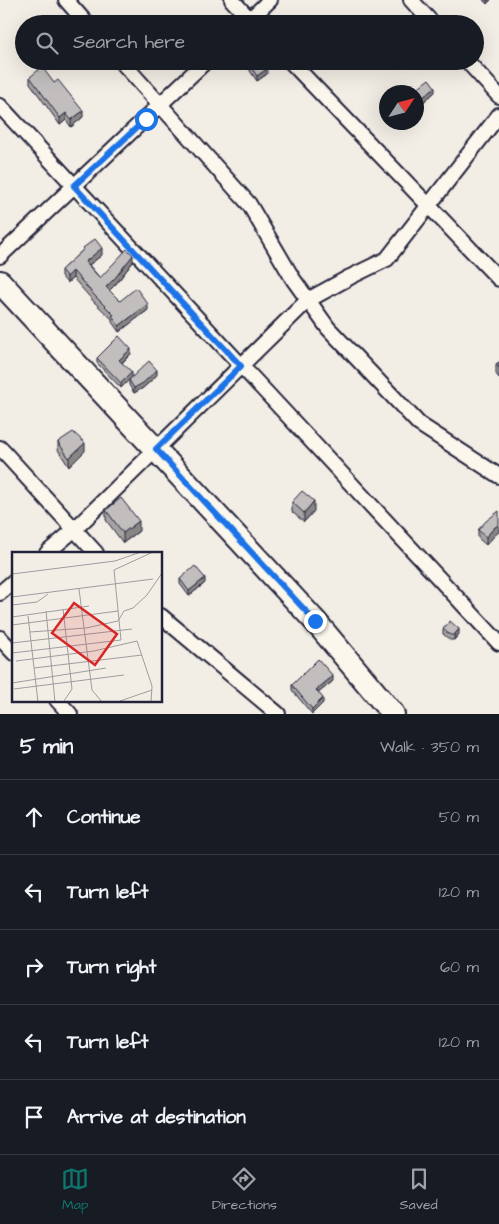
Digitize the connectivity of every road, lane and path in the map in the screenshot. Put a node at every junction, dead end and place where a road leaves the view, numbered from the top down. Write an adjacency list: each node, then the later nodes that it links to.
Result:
1 (66, 0): 5 (street)
2 (232, 0): 6 (street)
3 (270, 0): 7 (street)
4 (411, 0): 8 (street)
5 (79, 15)
6 (244, 15)
7 (256, 15)
8 (425, 15)
9 (129, 70): 14 (street)
10 (197, 70): 14 (street)
11 (299, 70): 18 (street)
12 (475, 70): 13 (street)
13 (499, 96)
14 (160, 105): 17 (street); 22 (street)
15 (0, 106): 17 (street)
16 (499, 115): 18 (street)
17 (74, 186): 19 (street); 23 (street)
18 (428, 206): 20 (street); 22 (street)
19 (0, 256)
20 (499, 279)
21 (0, 282): 25 (main road)
22 (308, 300): 23 (street); 26 (street)
23 (241, 366): 25 (street); 34 (street)
24 (0, 448): 27 (street)
25 (156, 449): 27 (street); 39 (main road)
26 (499, 476)
27 (75, 529): 28 (street); 29 (street)
28 (48, 552)
29 (95, 552)
30 (12, 583): 31 (street)
31 (0, 593)
32 (162, 617): 38 (street)
33 (0, 638): 35 (street)
34 (499, 643)
35 (12, 651)
36 (59, 702): 37 (street)
37 (70, 714)
38 (278, 714)
39 (393, 714)

